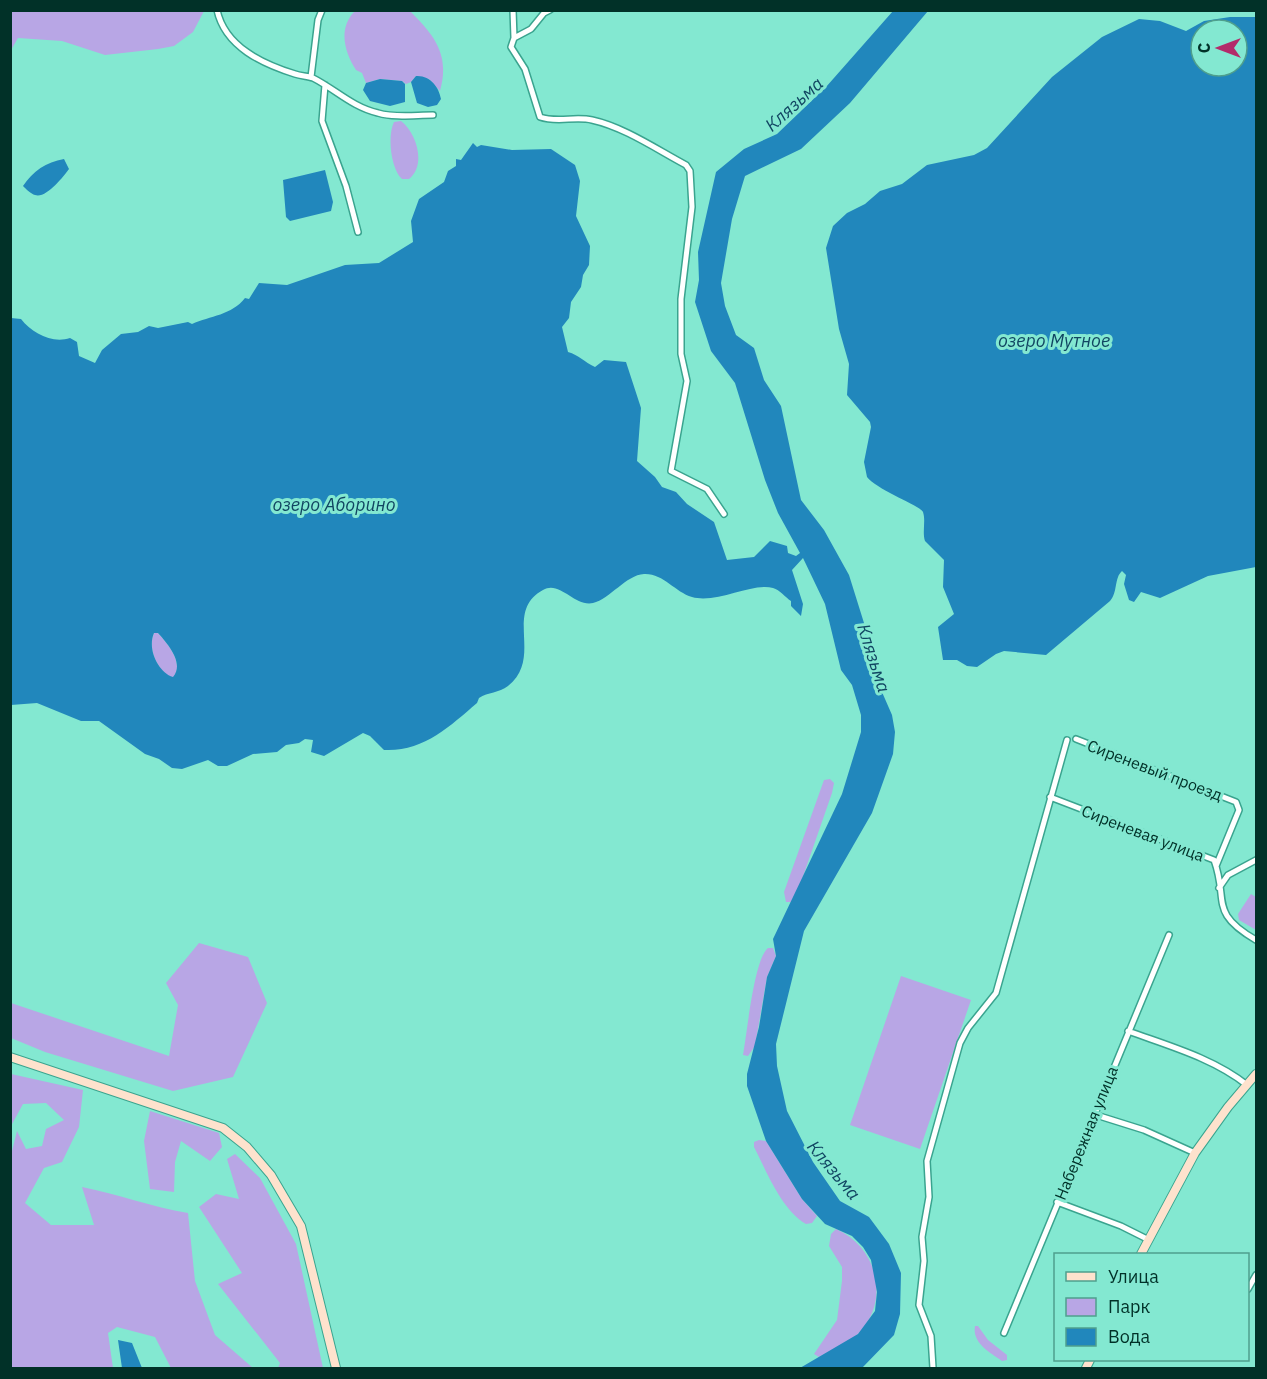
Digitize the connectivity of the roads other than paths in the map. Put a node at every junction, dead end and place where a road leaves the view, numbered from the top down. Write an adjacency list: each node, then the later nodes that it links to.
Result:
1 (217, 10): 6 (street)
2 (322, 10): 6 (street)
3 (513, 10): 5 (street)
4 (550, 10): 5 (street)
5 (514, 38): 10 (street)
6 (311, 77): 7 (street)
7 (325, 85): 8 (street); 9 (street)
8 (433, 115)
9 (358, 232)
10 (724, 513)
11 (1076, 739): 15 (street, Сиреневый проезд)
12 (1067, 740): 13 (street)
13 (1050, 797): 15 (street, Сиреневая улица); 30 (street)
14 (1257, 860): 16 (street)
15 (1216, 866): 16 (street, Сиреневая улица)
16 (1218, 890): 18 (street, Сиреневая улица)
17 (1169, 934): 19 (street, Набережная улица)
18 (1257, 940)
19 (1128, 1031): 22 (street); 23 (street, Набережная улица)
20 (10, 1057): 29 (main road)
21 (1257, 1074): 22 (main road)
22 (1247, 1085): 24 (main road)
23 (1093, 1114): 24 (street); 25 (street, Набережная улица)
24 (1195, 1152): 26 (main road)
25 (1057, 1202): 26 (street); 28 (street, Набережная улица)
26 (1149, 1240): 27 (main road)
27 (1142, 1253)
28 (1004, 1333)
29 (336, 1368)
30 (933, 1368)

